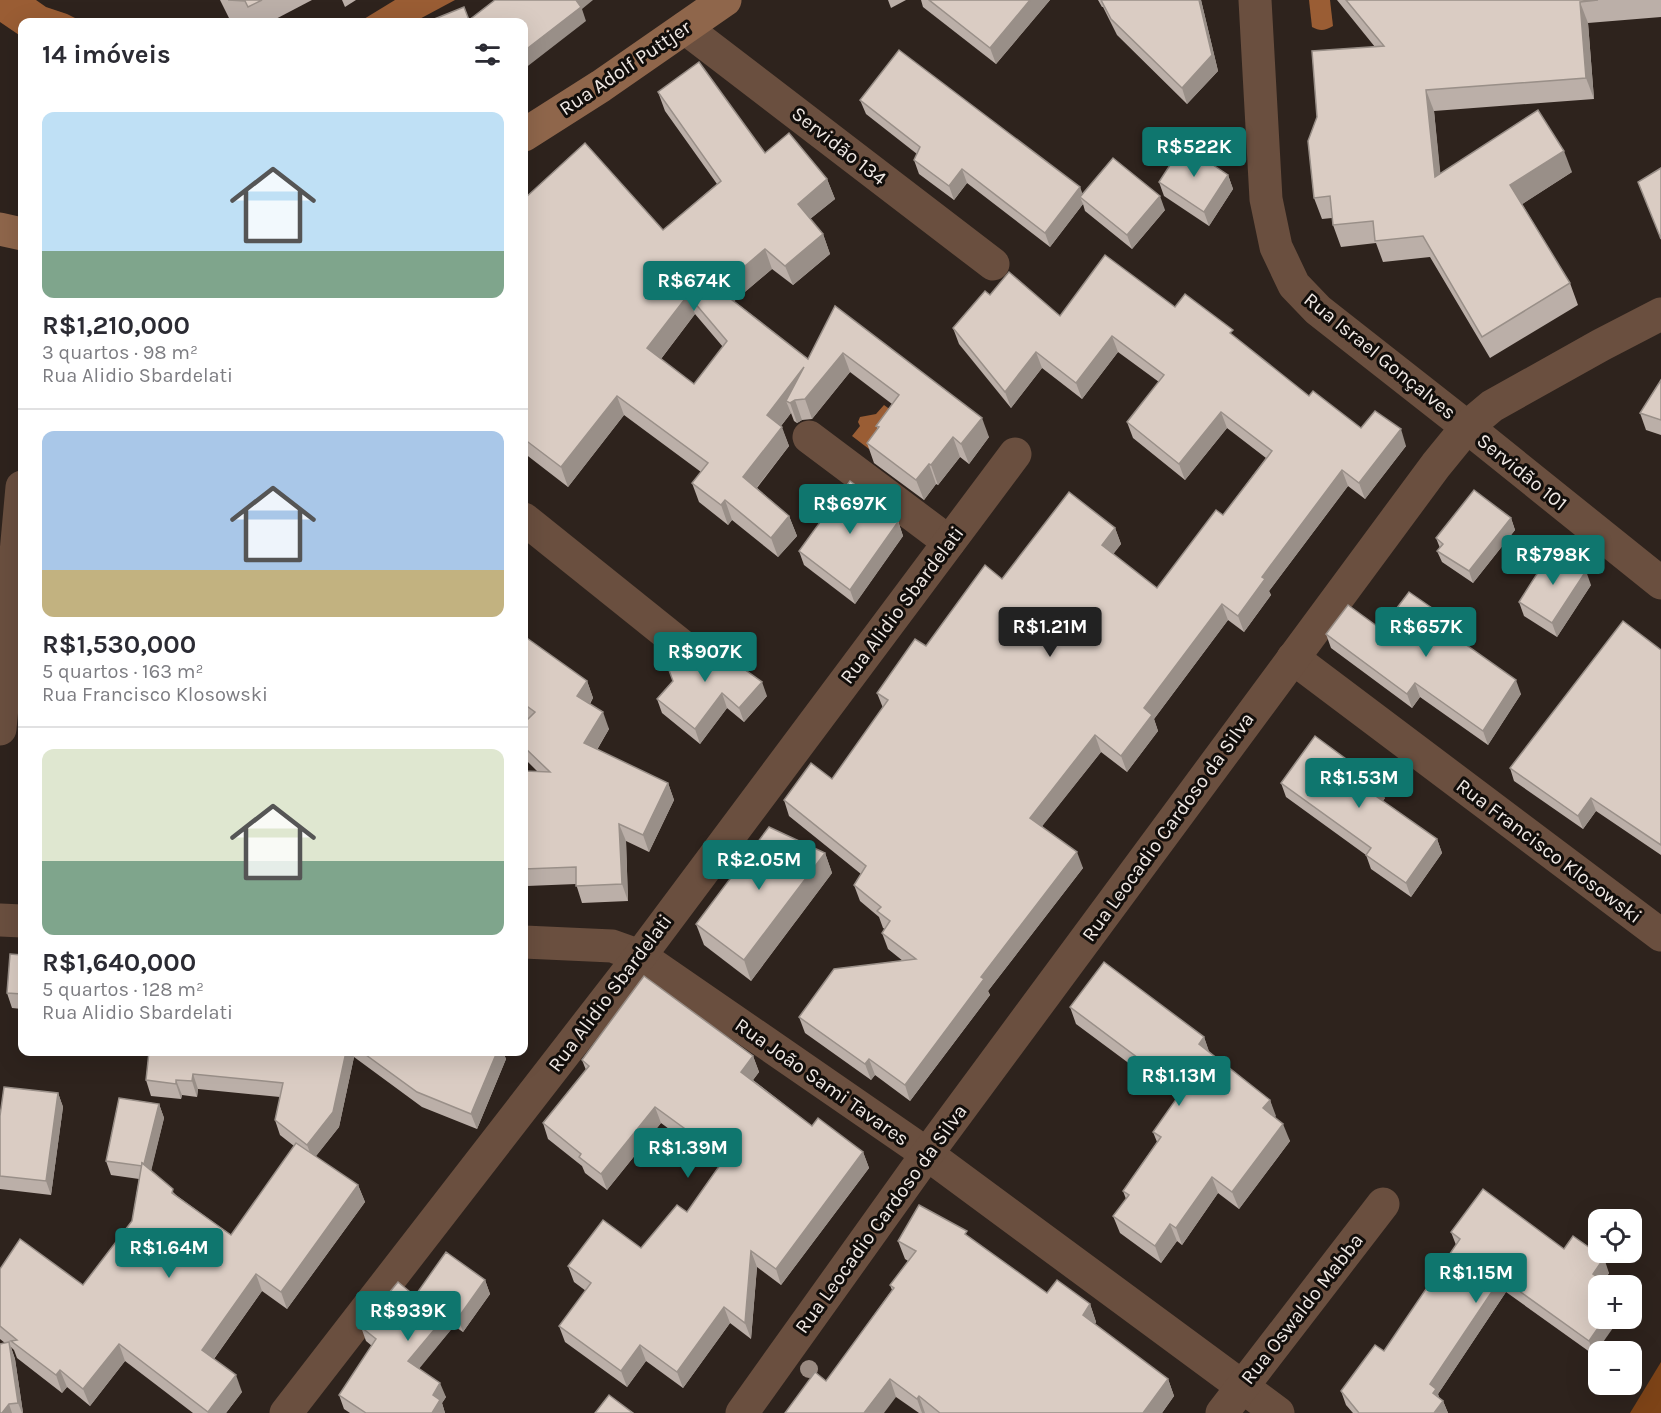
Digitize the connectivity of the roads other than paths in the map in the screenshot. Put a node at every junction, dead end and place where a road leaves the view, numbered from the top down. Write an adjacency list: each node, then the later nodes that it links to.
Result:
1 (725, 0): 3 (street, Rua Adolf Puttjer)
2 (1255, 0): 9 (street, Rua Israel Gonçalves)
3 (689, 25): 4 (street, Rua Adolf Puttjer); 7 (street, Servidão 134)
4 (528, 132)
5 (0, 228): 6 (street)
6 (18, 233)
7 (998, 260)
8 (1661, 314): 9 (street, Rua Leocadio Cardoso da Silva)
9 (1467, 427): 15 (street, Servidão 101); 17 (street, Rua Leocadio Cardoso da Silva)
10 (809, 437): 14 (street)
11 (1015, 454): 14 (street, Rua Alidio Sbardelati)
12 (528, 522): 16 (street)
13 (18, 532): 18 (street)
14 (949, 542): 23 (street, Rua Alidio Sbardelati)
15 (1661, 583)
16 (686, 649)
17 (1293, 658): 21 (street, Rua Francisco Klosowski); 24 (street, Rua Leocadio Cardoso da Silva)
18 (0, 729)
19 (0, 920): 20 (street)
20 (18, 921)
21 (1661, 935)
22 (528, 942): 23 (street, Rua João Sami Tavares)
23 (640, 956): 24 (street, Rua João Sami Tavares); 27 (street, Rua Alidio Sbardelati)
24 (927, 1154): 26 (street, Rua João Sami Tavares); 28 (street, Rua Leocadio Cardoso da Silva)
25 (1383, 1204): 26 (street, Rua Oswaldo Mabba)
26 (1242, 1387): 29 (street, Rua Oswaldo Mabba); 30 (street, Rua João Sami Tavares)
27 (286, 1413)
28 (742, 1413)
29 (1222, 1413)
30 (1278, 1413)

